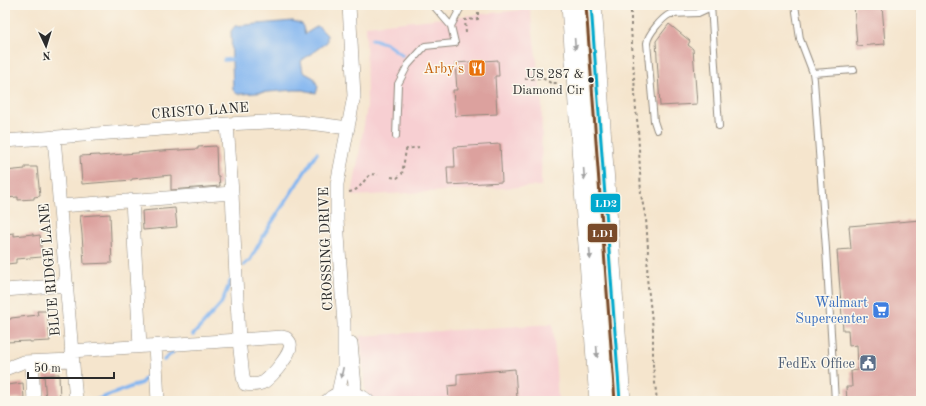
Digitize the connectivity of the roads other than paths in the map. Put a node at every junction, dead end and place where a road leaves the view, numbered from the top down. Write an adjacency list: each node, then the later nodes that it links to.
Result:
1 (349, 5): 13 (street, CROSSING DRIVE)
2 (433, 5): 8 (lane)
3 (462, 5): 8 (lane)
4 (572, 5): 36 (main road, one-way to 36)
5 (591, 5): 37 (main road)
6 (795, 5): 10 (lane)
7 (711, 6): 12 (lane); 14 (lane)
8 (451, 26): 15 (lane)
9 (854, 70): 10 (lane)
10 (813, 73): 38 (lane)
11 (227, 124): 13 (street, CRISTO LANE); 16 (street, CRISTO LANE); 18 (street)
12 (720, 126)
13 (348, 128): 23 (street, CROSSING DRIVE)
14 (658, 130)
15 (396, 136)
16 (54, 137): 17 (street); 20 (street, BLUE RIDGE LANE)
17 (5, 141)
18 (232, 193): 19 (street); 24 (street)
19 (132, 200): 20 (street); 26 (street)
20 (60, 206): 21 (street, BLUE RIDGE LANE)
21 (66, 285): 22 (street); 27 (street, BLUE RIDGE LANE)
22 (5, 290)
23 (344, 324): 30 (street, CROSSING DRIVE); 31 (street, CROSSING DRIVE, one-way to 31)
24 (239, 340): 24 (street); 25 (street)
25 (155, 345): 26 (street); 34 (street)
26 (140, 346): 27 (street)
27 (72, 355): 28 (street); 33 (street, BLUE RIDGE LANE)
28 (32, 362): 29 (street); 32 (street)
29 (5, 369)
30 (354, 392): 31 (street, CROSSING DRIVE); 35 (street)
31 (332, 397)
32 (34, 401)
33 (76, 401)
34 (158, 401)
35 (368, 401)
36 (600, 401)
37 (620, 401)
38 (835, 401)

